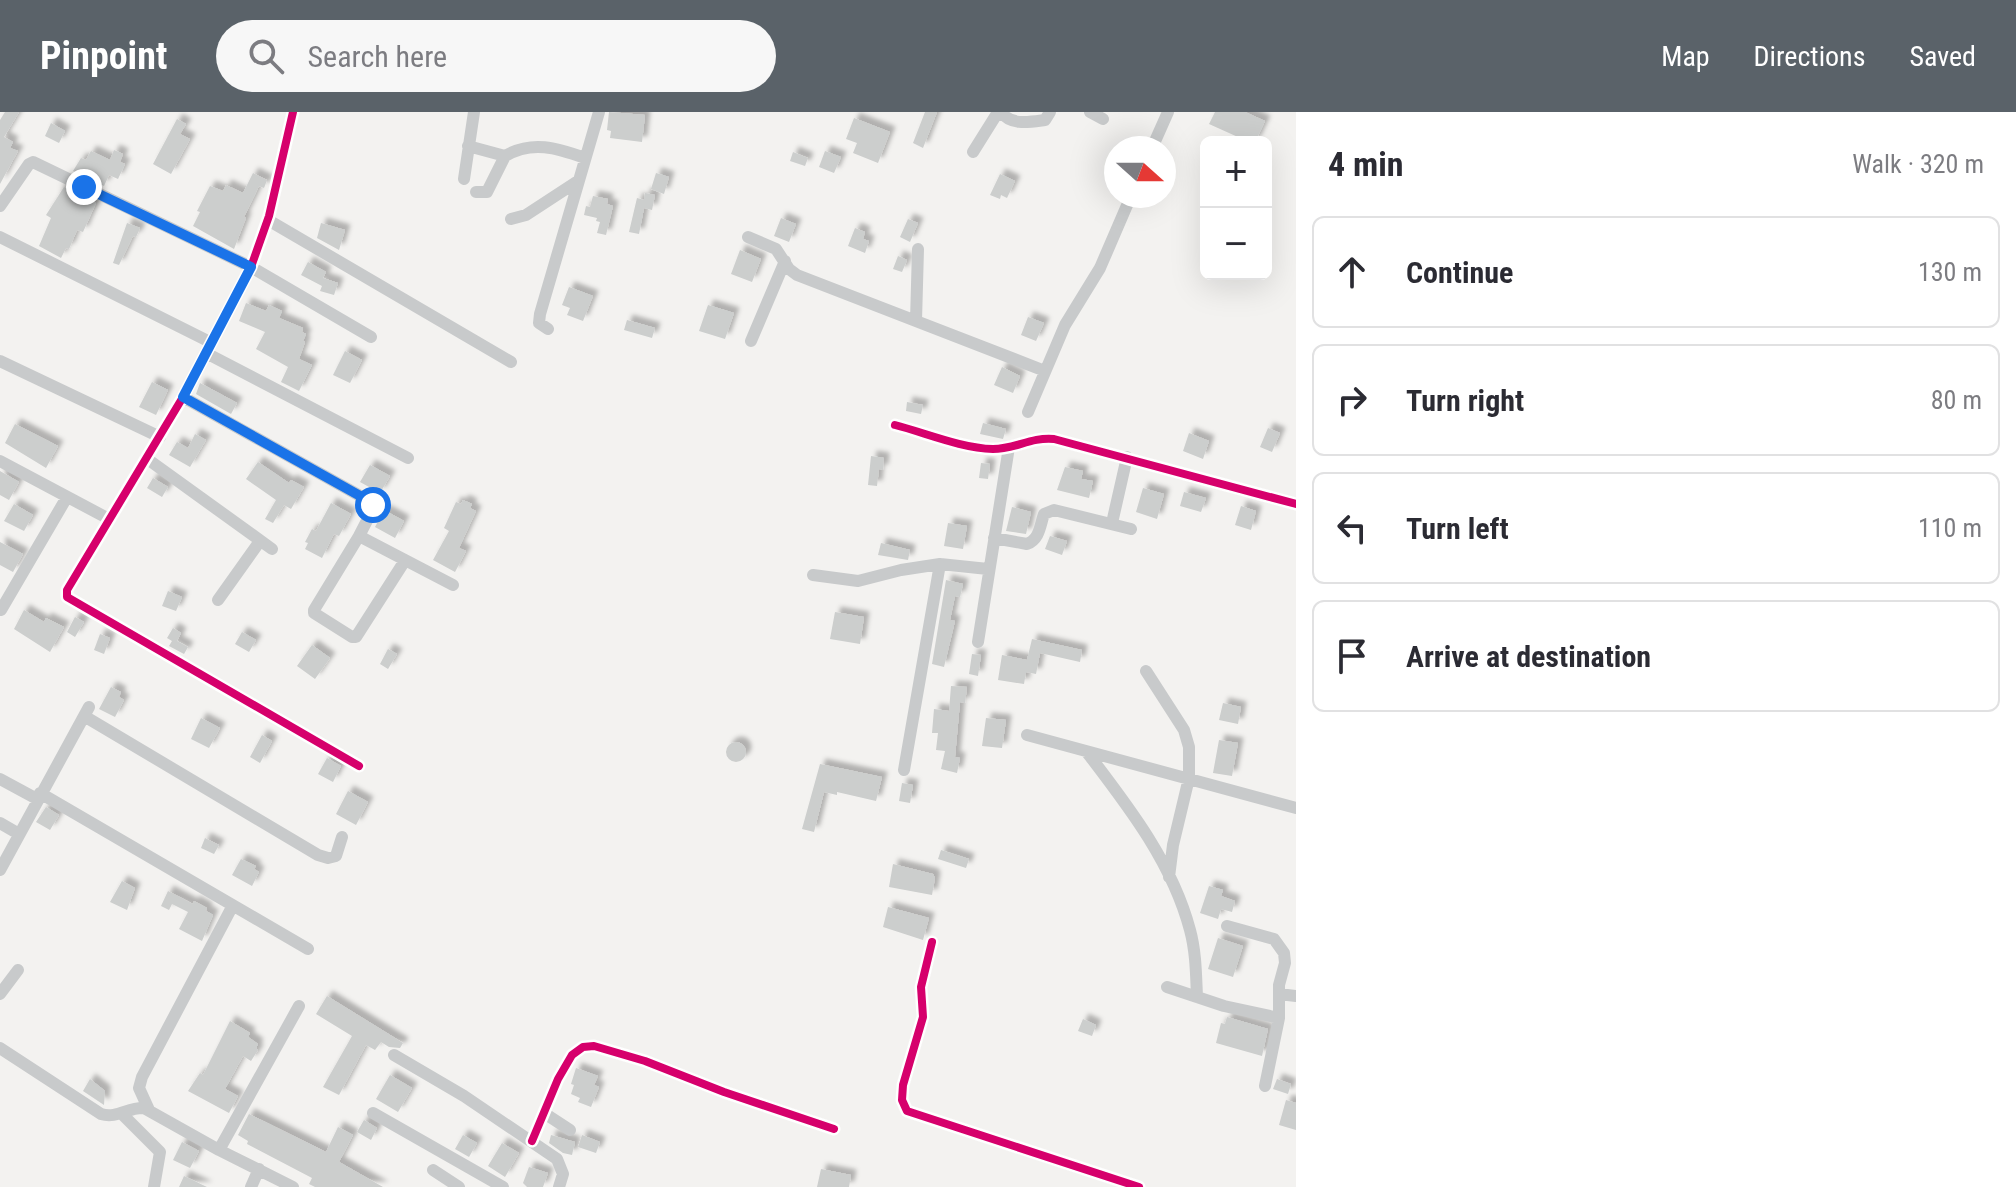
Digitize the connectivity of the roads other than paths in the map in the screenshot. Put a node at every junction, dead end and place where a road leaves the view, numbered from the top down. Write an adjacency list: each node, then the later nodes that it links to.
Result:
1 (293, 112): 20 (street)
2 (474, 112): 10 (street)
3 (599, 112): 13 (street)
4 (999, 112): 5 (street); 11 (street)
5 (1050, 112)
6 (1090, 112): 8 (street)
7 (1168, 112): 9 (street)
8 (1103, 119)
9 (1157, 136)
10 (468, 146): 12 (street); 14 (street)
11 (973, 152)
12 (505, 156): 13 (street); 16 (street)
13 (585, 158): 15 (street)
14 (464, 179)
15 (578, 181): 19 (street); 27 (street)
16 (476, 192)
17 (0, 206): 25 (street)
18 (1126, 208): 33 (street)
19 (511, 219)
20 (268, 220): 25 (street); 32 (street)
21 (0, 237): 30 (street)
22 (748, 237): 24 (street)
23 (918, 249): 26 (street)
24 (785, 261): 26 (street); 29 (street)
25 (251, 267): 28 (street); 30 (street)
26 (916, 321): 33 (street)
27 (548, 329)
28 (371, 337)
29 (751, 341)
30 (208, 347): 34 (street); 41 (street)
31 (0, 361): 37 (street)
32 (511, 362)
33 (1045, 371): 35 (street)
34 (183, 397): 37 (street); 48 (street)
35 (1028, 412)
36 (895, 425): 38 (street)
37 (160, 437): 40 (street)
38 (1009, 447): 39 (street); 49 (street)
39 (1127, 457): 44 (street); 46 (street)
40 (146, 458): 45 (street); 50 (street)
41 (408, 458)
42 (0, 461): 43 (street)
43 (67, 497): 45 (street); 58 (street)
44 (1296, 504)
45 (109, 519): 63 (street)
46 (1112, 523): 47 (street); 49 (street)
47 (1131, 529)
48 (359, 536): 52 (street); 52 (street)
49 (994, 538): 54 (street)
50 (260, 541): 51 (street); 57 (street)
51 (272, 549)
52 (404, 562): 56 (street)
53 (940, 564): 54 (street); 55 (street); 64 (street)
54 (988, 569): 59 (street)
55 (813, 575)
56 (453, 585)
57 (218, 600)
58 (1, 610)
59 (978, 642)
60 (1146, 671): 65 (street)
61 (1027, 735): 62 (street)
62 (1086, 751): 65 (street); 73 (street)
63 (359, 766)
64 (904, 770)
65 (1189, 778): 68 (street); 73 (street)
66 (0, 779): 67 (street)
67 (39, 796): 70 (street); 71 (street); 74 (street)
68 (1296, 808)
69 (0, 823): 70 (street)
70 (19, 834): 72 (street)
71 (342, 837)
72 (0, 870)
73 (1169, 877): 85 (street)
74 (232, 907): 77 (street); 91 (street)
75 (1227, 926): 79 (street)
76 (932, 942): 109 (street)
77 (308, 949)
78 (1296, 954): 79 (street)
79 (1285, 963): 83 (street)
80 (18, 970): 82 (street)
81 (1167, 987): 85 (street)
82 (0, 994)
83 (1279, 994): 84 (street); 87 (street)
84 (1296, 996)
85 (1197, 997): 87 (street)
86 (299, 1006): 98 (street)
87 (1279, 1018): 90 (street)
88 (0, 1048): 92 (street)
89 (394, 1055): 97 (street)
90 (1265, 1086)
91 (149, 1110): 92 (street); 98 (street)
92 (121, 1113): 102 (street)
93 (373, 1113): 101 (street)
94 (544, 1113): 95 (street); 96 (street); 97 (street)
95 (834, 1129)
96 (570, 1130)
97 (532, 1141): 108 (street)
98 (219, 1150): 99 (street)
99 (259, 1169): 103 (street); 104 (street)
100 (433, 1170): 105 (street)
101 (475, 1171): 106 (street); 107 (street)
102 (154, 1187)
103 (251, 1187)
104 (293, 1187)
105 (459, 1187)
106 (485, 1187)
107 (503, 1187)
108 (559, 1187)
109 (1139, 1187)

